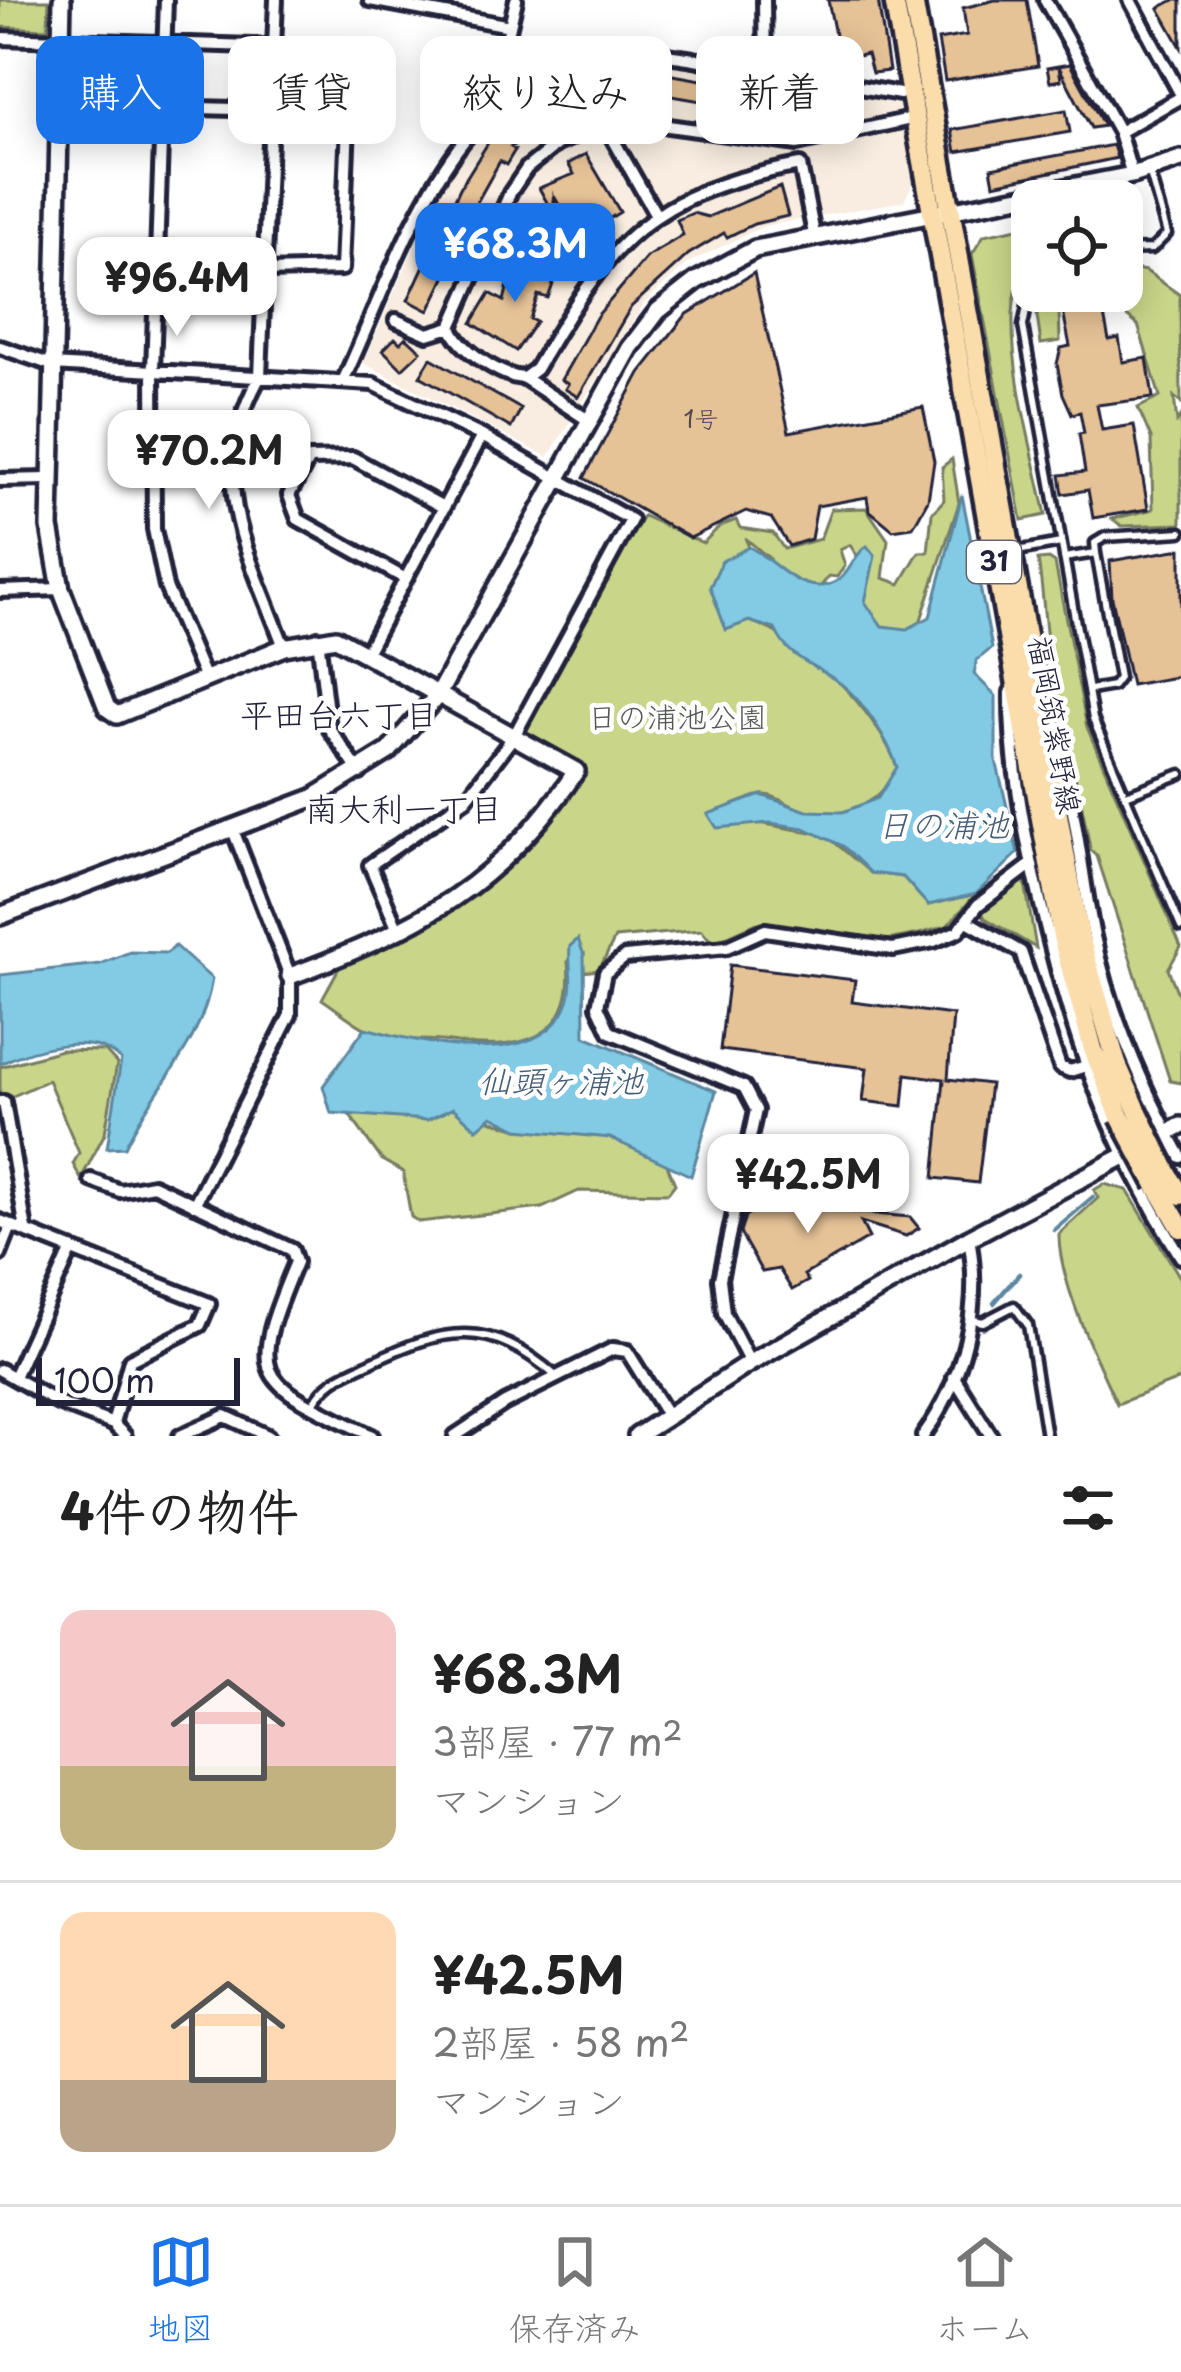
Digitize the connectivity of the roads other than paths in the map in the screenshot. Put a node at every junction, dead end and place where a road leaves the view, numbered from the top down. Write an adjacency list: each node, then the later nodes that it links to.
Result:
1 (62, 0): 12 (street)
2 (166, 0): 13 (street)
3 (276, 0): 14 (street)
4 (370, 0): 11 (street)
5 (516, 0): 11 (street)
6 (764, 0): 18 (street)
7 (895, 0): 22 (main road, 福岡筑紫野線 / 31)
8 (913, 0): 37 (main road, 福岡筑紫野線 / 31)
9 (1045, 0): 24 (street)
10 (1130, 0): 21 (street)
11 (510, 26): 15 (street)
12 (61, 36)
13 (165, 36)
14 (274, 36)
15 (508, 36)
16 (0, 38): 17 (street)
17 (36, 39)
18 (672, 59)
19 (864, 88): 20 (street)
20 (900, 94)
21 (1181, 96): 24 (street)
22 (915, 118): 23 (street); 37 (main road, 福岡筑紫野線 / 31)
23 (864, 129)
24 (1119, 132): 36 (street)
25 (58, 144): 46 (street)
26 (162, 144): 47 (street)
27 (271, 144): 41 (street)
28 (347, 144): 41 (street)
29 (459, 144): 50 (street)
30 (557, 144): 44 (street)
31 (616, 144): 38 (street)
32 (797, 144): 34 (street)
33 (1181, 159): 35 (street)
34 (800, 165): 38 (street); 39 (street)
35 (1149, 170): 36 (street); 40 (lane)
36 (1132, 175): 37 (street)
37 (941, 211): 39 (street); 59 (main road, 福岡筑紫野線 / 31); 68 (main road, 福岡筑紫野線 / 31)
38 (656, 215): 49 (street)
39 (814, 234): 51 (street)
40 (1143, 249)
41 (267, 271): 48 (street)
42 (1026, 312): 58 (lane)
43 (396, 320): 44 (street)
44 (451, 327): 49 (street)
45 (0, 347): 46 (street)
46 (52, 365): 47 (street); 55 (street)
47 (153, 370): 48 (street); 69 (street)
48 (260, 376): 50 (street); 66 (street)
49 (524, 378): 51 (street)
50 (344, 380): 52 (street)
51 (588, 420): 53 (street)
52 (482, 436): 53 (street); 56 (street)
53 (556, 476): 71 (street); 73 (street)
54 (0, 479): 55 (street)
55 (48, 479): 63 (street)
56 (443, 507): 62 (street); 62 (street)
57 (1181, 532): 60 (lane)
58 (1061, 543): 59 (lane); 61 (lane)
59 (1010, 552): 72 (main road, 福岡筑紫野線 / 31)
60 (1096, 553): 61 (lane); 70 (lane)
61 (1064, 558): 70 (lane)
62 (404, 578): 67 (street)
63 (61, 589): 64 (street); 69 (street)
64 (0, 591)
65 (318, 638): 66 (street); 67 (street); 74 (street)
66 (284, 647): 69 (street)
67 (367, 651): 71 (street)
68 (1011, 658): 78 (street); 86 (main road, 福岡筑紫野線 / 31)
69 (205, 679)
70 (1088, 691): 76 (lane)
71 (437, 695): 73 (street); 74 (street)
72 (1038, 702): 86 (main road, 福岡筑紫野線 / 31); 87 (street)
73 (514, 736): 82 (street); 82 (street)
74 (360, 773): 77 (street)
75 (1181, 774): 76 (lane)
76 (1126, 795): 81 (lane)
77 (233, 830): 79 (street); 83 (street)
78 (1032, 864): 80 (street); 84 (street)
79 (0, 916)
80 (967, 921): 84 (street); 102 (street)
81 (1181, 927)
82 (399, 932): 83 (street)
83 (290, 976): 93 (street)
84 (1087, 1066): 88 (street)
85 (0, 1102): 96 (street)
86 (1128, 1114): 91 (main road, 福岡筑紫野線 / 31, bridge)
87 (1174, 1129): 88 (street); 89 (street)
88 (1122, 1155): 97 (street); 100 (street)
89 (1181, 1157)
90 (92, 1180): 93 (street)
91 (1163, 1180): 92 (main road, 福岡筑紫野線 / 31); 95 (main road, 福岡筑紫野線 / 31)
92 (1181, 1196)
93 (194, 1205): 107 (street)
94 (6, 1224): 96 (street); 99 (street)
95 (1181, 1228)
96 (26, 1230): 98 (street)
97 (969, 1238): 101 (street); 102 (street)
98 (72, 1249): 104 (street); 109 (street)
99 (0, 1254)
100 (1181, 1257)
101 (974, 1320): 106 (street); 118 (lane)
102 (750, 1363): 108 (street)
103 (0, 1370): 104 (street)
104 (14, 1377): 109 (street)
105 (557, 1377): 107 (lane); 108 (street); 114 (street)
106 (954, 1377): 116 (street); 117 (street)
107 (312, 1406): 113 (street)
108 (667, 1415): 115 (street)
109 (112, 1424): 110 (street)
110 (125, 1436)
111 (180, 1436): 112 (street)
112 (268, 1436)
113 (372, 1436)
114 (455, 1436)
115 (637, 1436)
116 (923, 1436)
117 (991, 1436)
118 (1046, 1436)

